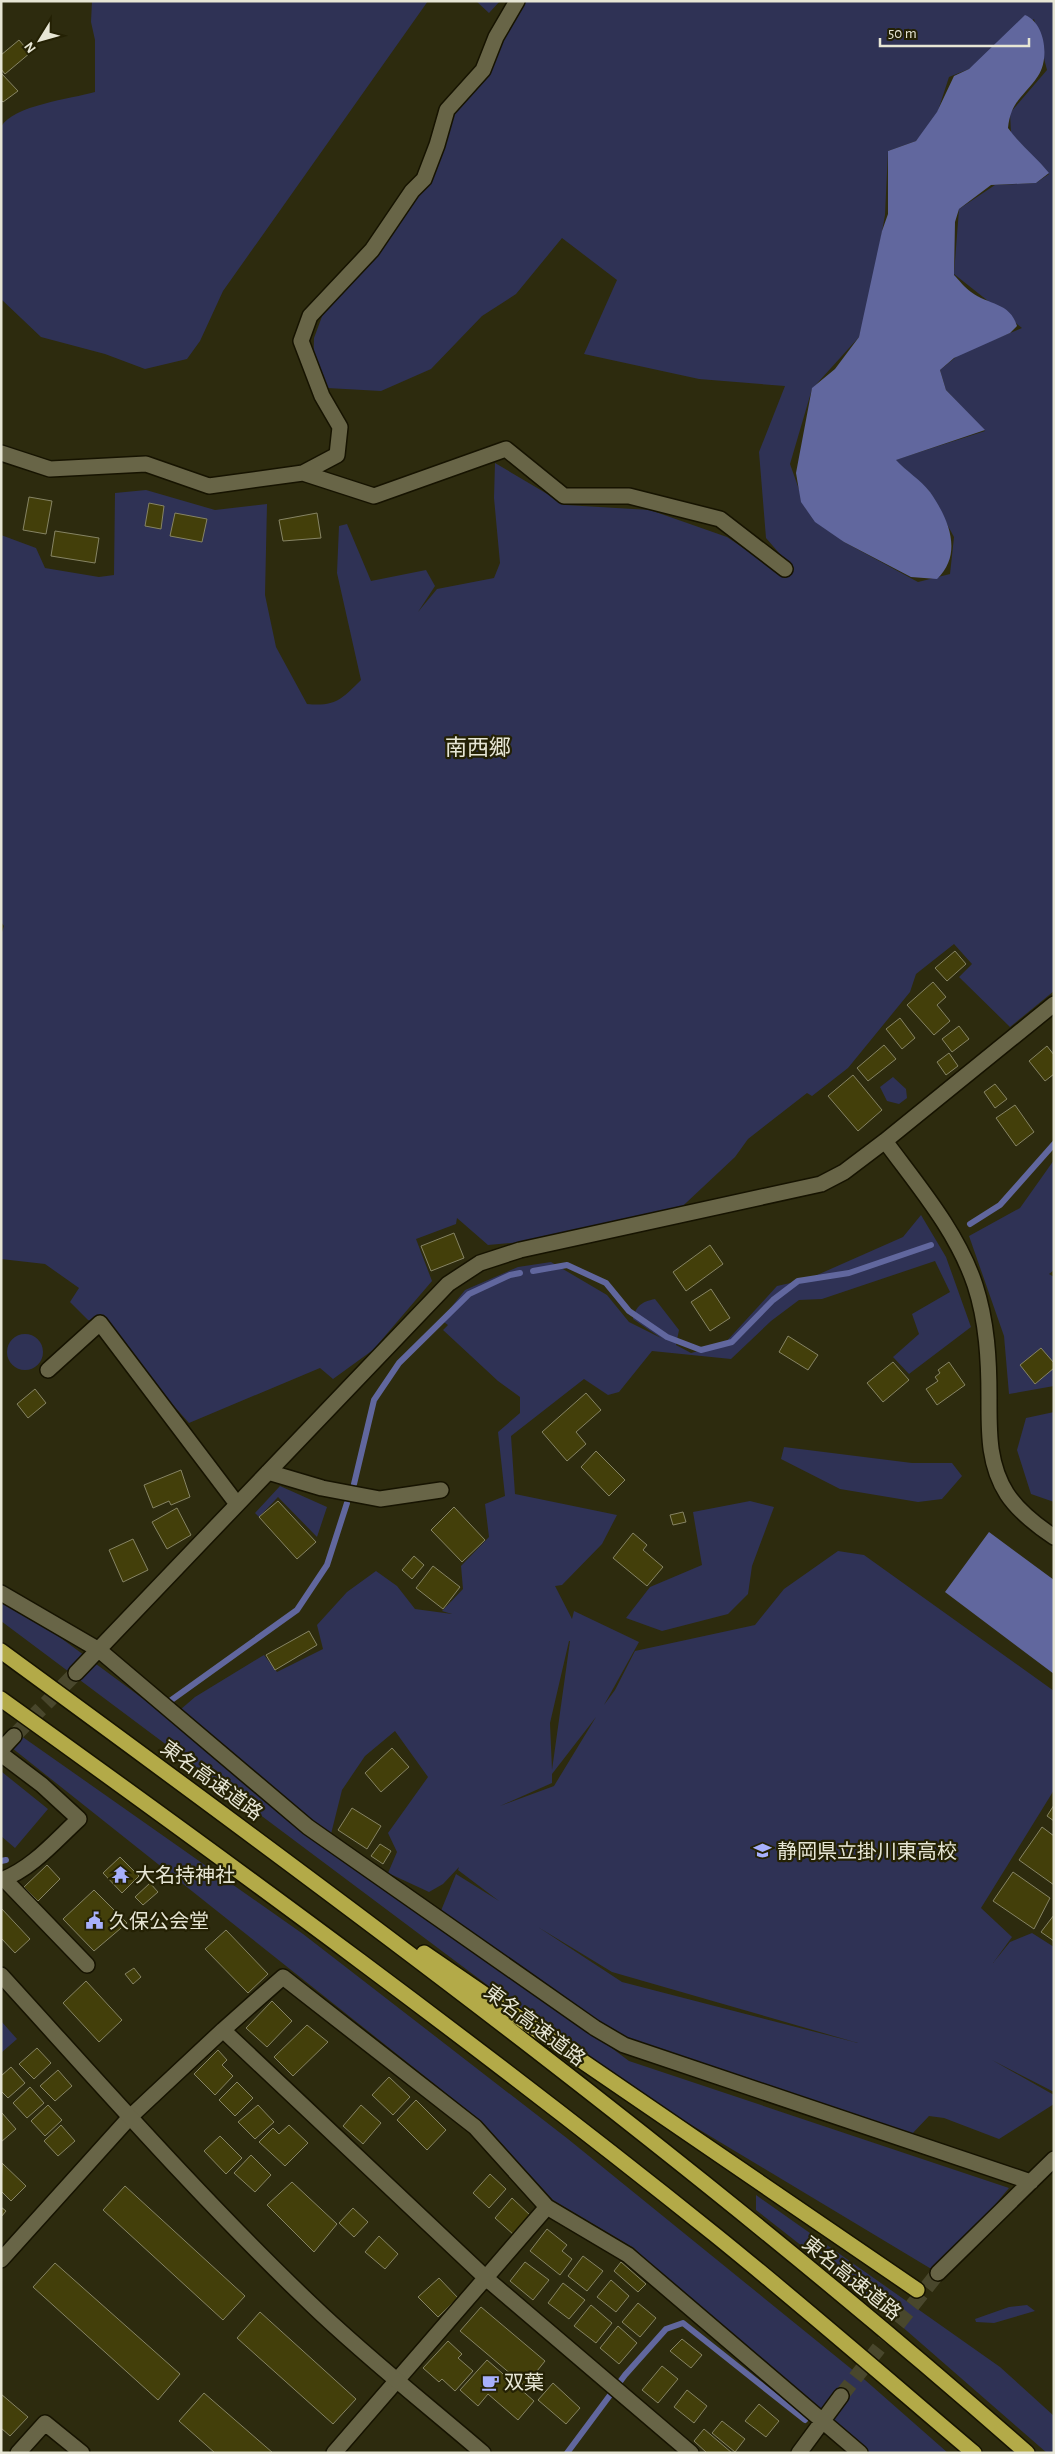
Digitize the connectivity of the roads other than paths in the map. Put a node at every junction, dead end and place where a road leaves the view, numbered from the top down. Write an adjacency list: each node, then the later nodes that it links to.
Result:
1 (517, 1): 3 (street)
2 (1, 453): 3 (street)
3 (303, 473): 4 (street)
4 (784, 569)
5 (1054, 1004): 6 (street)
6 (885, 1141): 8 (street); 11 (street)
7 (48, 1370): 10 (street)
8 (268, 1472): 9 (street); 10 (street)
9 (441, 1490)
10 (237, 1504): 13 (street)
11 (1054, 1537)
12 (1, 1593): 13 (street)
13 (99, 1650): 15 (street); 27 (street)
14 (1, 1651): 20 (highway, 東名高速道路)
15 (76, 1673)
16 (1, 1699): 43 (highway)
17 (14, 1736): 18 (street)
18 (1, 1750)
19 (1, 1754): 21 (street)
20 (297, 1867): 32 (highway); 44 (highway, 東名高速道路)
21 (3, 1880): 22 (street)
22 (87, 1965)
23 (1, 1975): 25 (street)
24 (223, 2030): 25 (street); 28 (street); 31 (street)
25 (130, 2117): 29 (street); 33 (street)
26 (1054, 2159): 27 (street)
27 (1031, 2182): 30 (street)
28 (547, 2207): 31 (street); 35 (street)
29 (1, 2260)
30 (938, 2273)
31 (487, 2279): 33 (street); 40 (street)
32 (917, 2290)
33 (398, 2381): 38 (street); 39 (street)
34 (841, 2396): 35 (street)
35 (823, 2421): 41 (street); 42 (street)
36 (18, 2453): 37 (street)
37 (82, 2453)
38 (334, 2453)
39 (483, 2453)
40 (692, 2453)
41 (799, 2453)
42 (860, 2453)
43 (974, 2453)
44 (1027, 2453)

